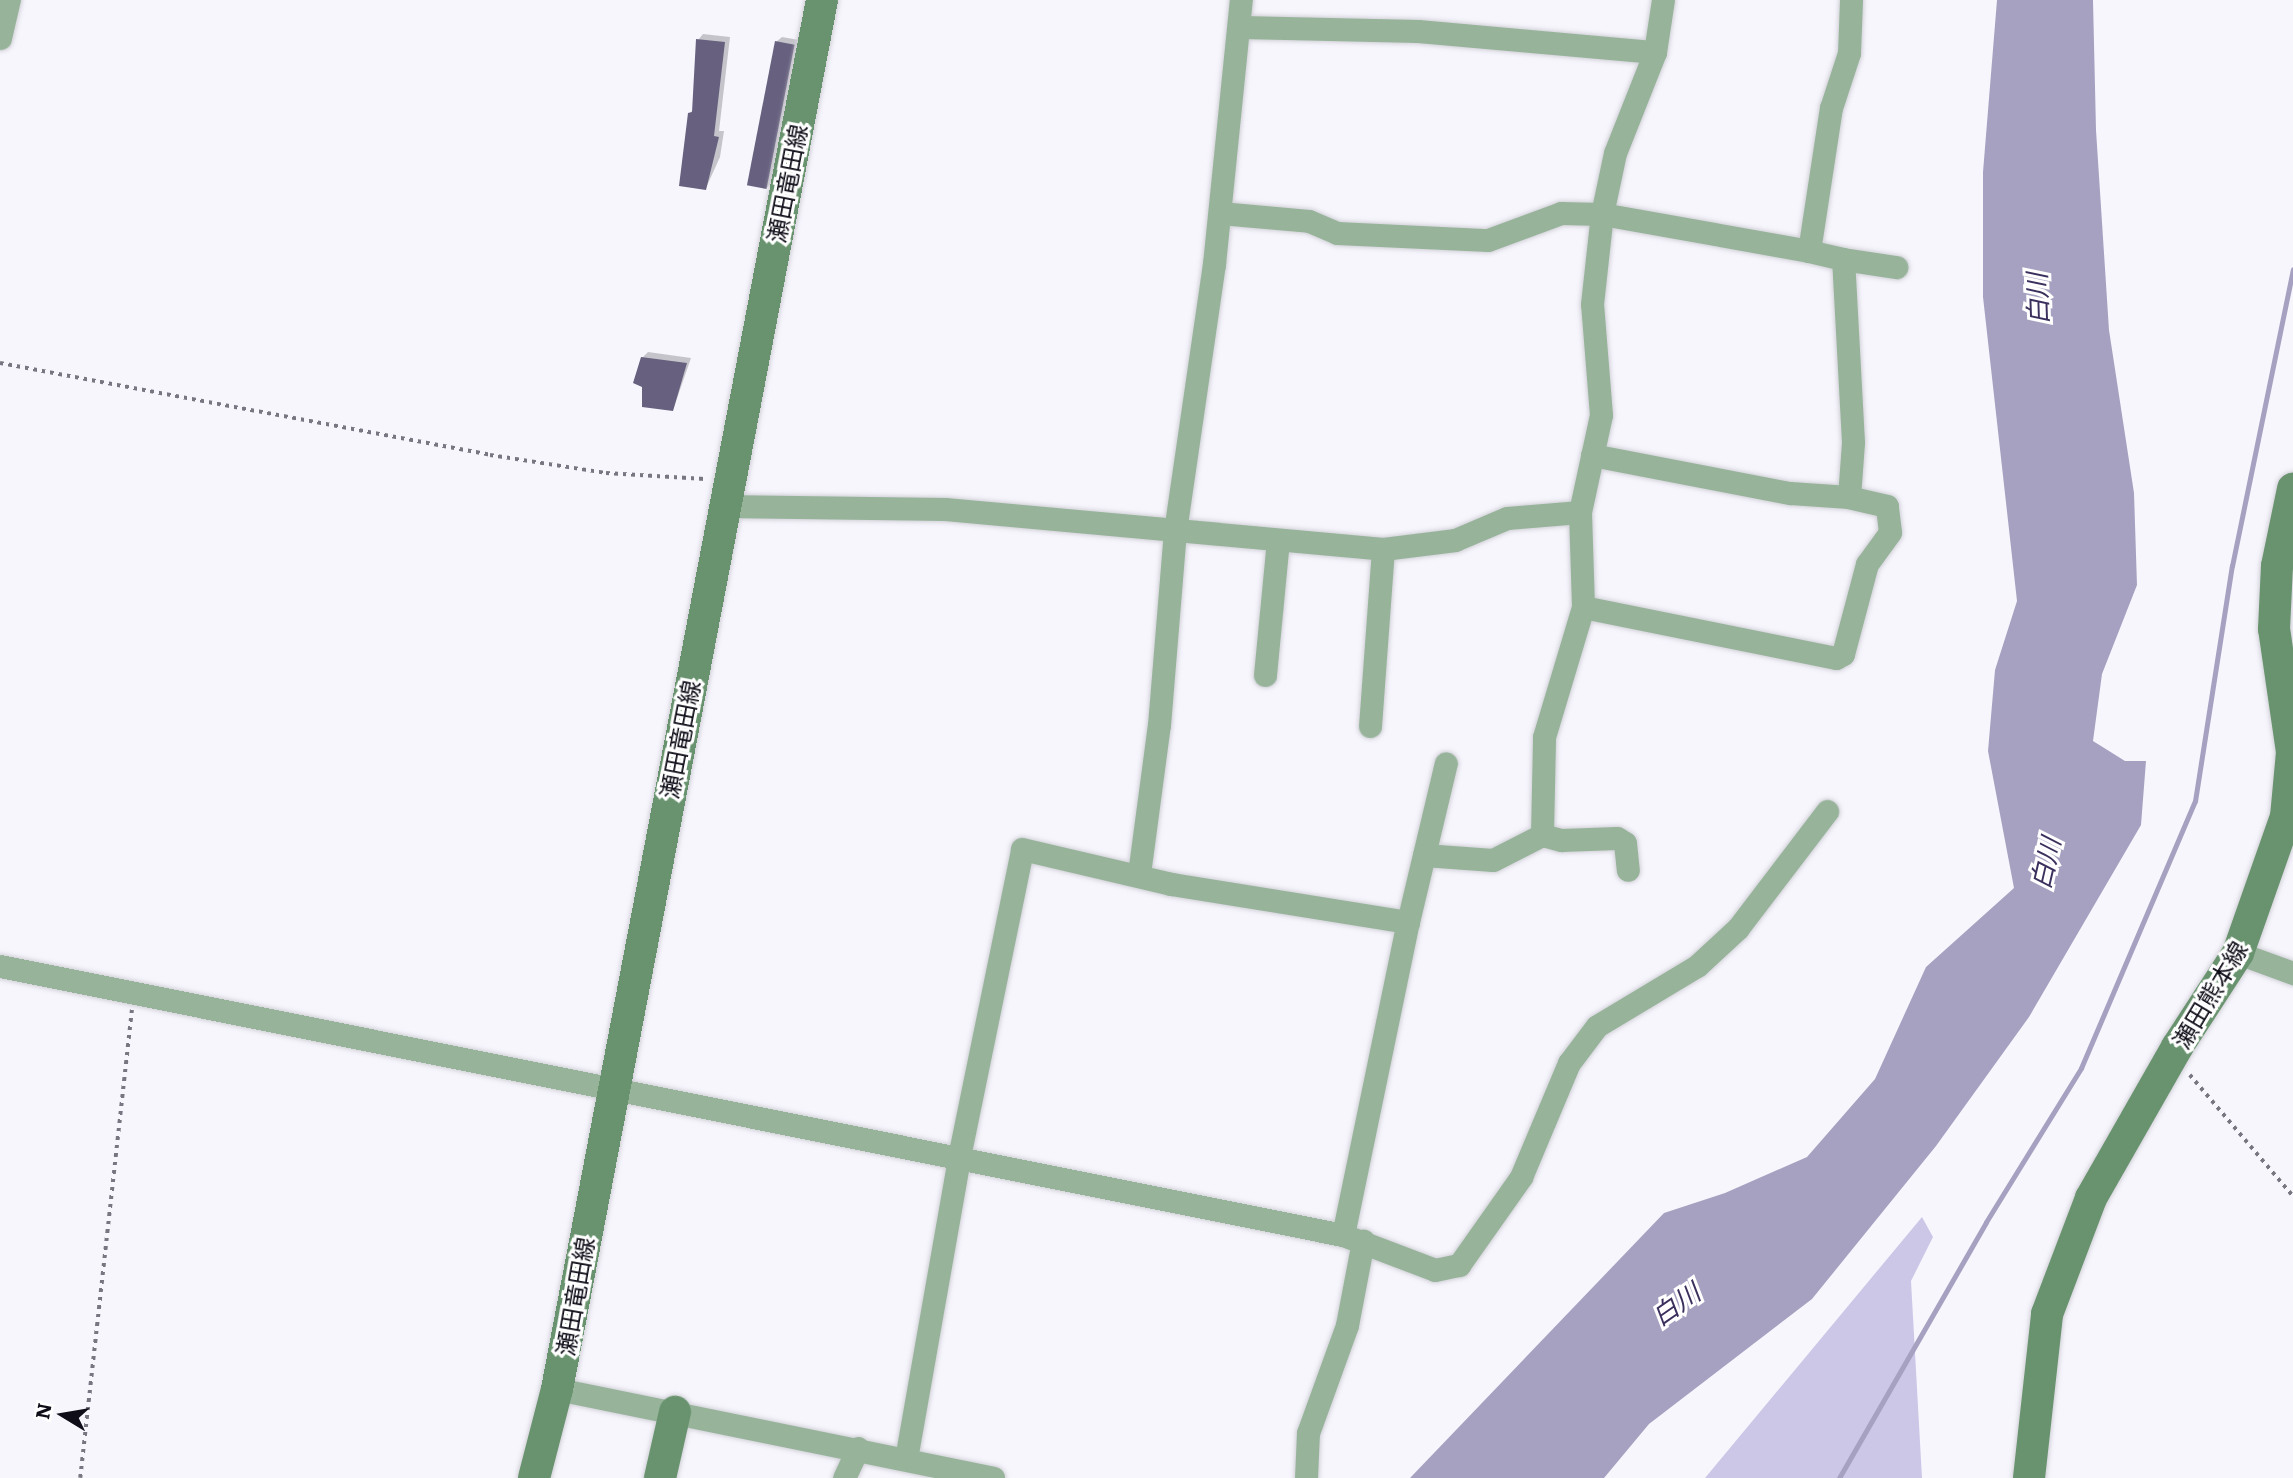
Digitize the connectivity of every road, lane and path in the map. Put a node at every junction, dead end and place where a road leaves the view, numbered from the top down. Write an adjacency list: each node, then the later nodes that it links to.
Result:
1 (9, 0): 7 (street)
2 (822, 0): 17 (main road, 瀬田竜田線)
3 (1241, 0): 6 (street)
4 (1663, 0): 8 (street)
5 (1852, 0): 11 (street)
6 (1241, 27): 8 (street); 9 (street)
7 (0, 38)
8 (1655, 51): 10 (street)
9 (1220, 213): 10 (street); 20 (street)
10 (1602, 214): 11 (street); 15 (street)
11 (1809, 251): 12 (street)
12 (1843, 259): 13 (street); 18 (street)
13 (1896, 267)
14 (0, 363): 17 (path)
15 (1592, 455): 18 (street); 19 (street)
16 (2293, 489): 33 (main road, 瀬田熊本線)
17 (725, 494): 20 (street); 38 (main road, 瀬田竜田線)
18 (1849, 497): 23 (street)
19 (1580, 512): 22 (street); 23 (street)
20 (1175, 531): 21 (street); 31 (street)
21 (1278, 541): 22 (street); 24 (street)
22 (1383, 549): 25 (street)
23 (1583, 607): 28 (street)
24 (1265, 675)
25 (1370, 726)
26 (1446, 763): 29 (street)
27 (1827, 811): 41 (street)
28 (1542, 835): 29 (street); 30 (street)
29 (1424, 855): 32 (street)
30 (1628, 870)
31 (1139, 874): 32 (street); 39 (street)
32 (1408, 922): 41 (street)
33 (2238, 953): 35 (street); 37 (main road, 瀬田熊本線)
34 (0, 966): 36 (street)
35 (2293, 973)
36 (134, 991): 38 (street); 46 (path)
37 (2173, 1055): 40 (path); 52 (main road, 瀬田熊本線)
38 (612, 1089): 39 (street); 42 (main road, 瀬田竜田線)
39 (959, 1157): 41 (street); 45 (street)
40 (2293, 1196)
41 (1353, 1238): 51 (street)
42 (557, 1389): 43 (street); 47 (main road, 瀬田竜田線)
43 (675, 1412): 44 (street); 48 (main road)
44 (858, 1448): 45 (street); 49 (street)
45 (906, 1460): 50 (street)
46 (80, 1478)
47 (534, 1478)
48 (660, 1478)
49 (844, 1478)
50 (993, 1478)
51 (1306, 1478)
52 (2029, 1478)

